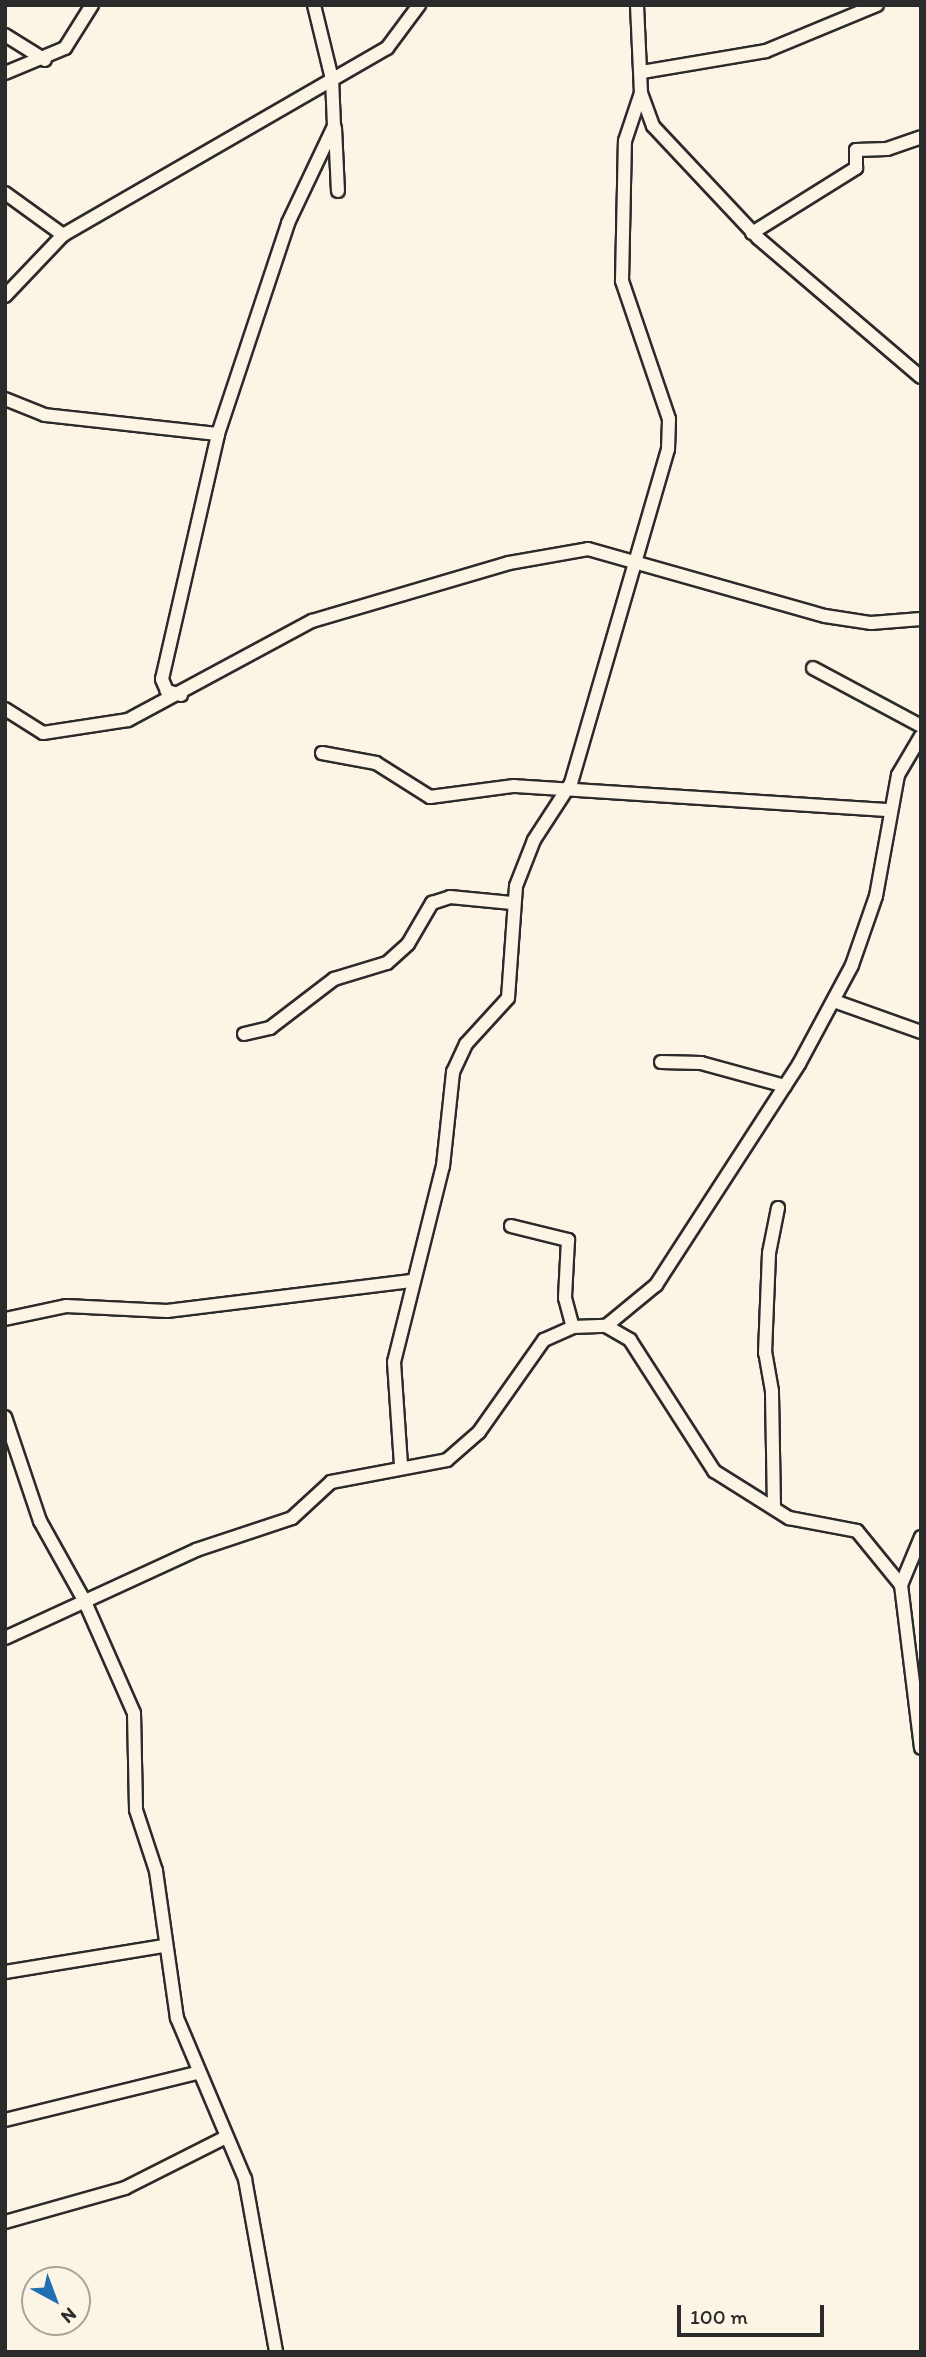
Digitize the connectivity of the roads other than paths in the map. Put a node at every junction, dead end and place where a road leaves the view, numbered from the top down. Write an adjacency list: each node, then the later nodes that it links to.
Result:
1 (92, 5): 7 (street)
2 (314, 5): 10 (street)
3 (419, 5): 10 (street)
4 (637, 5): 8 (street)
5 (877, 5): 8 (street)
6 (5, 35): 7 (street)
7 (45, 60): 9 (street)
8 (642, 72): 11 (street)
9 (5, 73)
10 (332, 79): 12 (street); 17 (street)
11 (641, 93): 16 (street); 23 (street)
12 (334, 125): 14 (street); 22 (street)
13 (921, 137): 16 (street)
14 (338, 191)
15 (5, 193): 17 (street)
16 (752, 233): 20 (street)
17 (63, 234): 19 (street)
18 (5, 274): 19 (street)
19 (9, 292)
20 (921, 377)
21 (5, 399): 22 (street)
22 (218, 434): 26 (street)
23 (634, 559): 24 (street); 26 (street); 31 (street)
24 (921, 619)
25 (813, 668): 28 (street)
26 (181, 695): 27 (street)
27 (5, 709)
28 (921, 726)
29 (921, 736): 32 (street)
30 (322, 753): 31 (street)
31 (567, 791): 32 (street); 33 (street)
32 (888, 810): 34 (street)
33 (512, 903): 36 (street); 41 (street)
34 (834, 1001): 35 (street); 38 (street)
35 (921, 1032)
36 (244, 1034)
37 (661, 1062): 38 (street)
38 (785, 1086): 43 (street)
39 (779, 1208): 47 (street)
40 (510, 1226): 44 (street)
41 (411, 1281): 42 (street); 46 (street)
42 (5, 1319)
43 (606, 1326): 44 (street); 47 (street)
44 (573, 1327): 46 (street)
45 (5, 1418): 50 (street)
46 (401, 1465): 50 (street)
47 (774, 1508): 49 (street)
48 (921, 1537): 49 (street)
49 (901, 1585): 52 (street)
50 (85, 1602): 51 (street); 53 (street)
51 (5, 1638)
52 (921, 1748)
53 (163, 1946): 54 (street); 55 (street)
54 (5, 1972)
55 (195, 2073): 56 (street); 57 (street)
56 (5, 2120)
57 (226, 2137): 58 (street); 59 (street)
58 (5, 2222)
59 (276, 2352)

